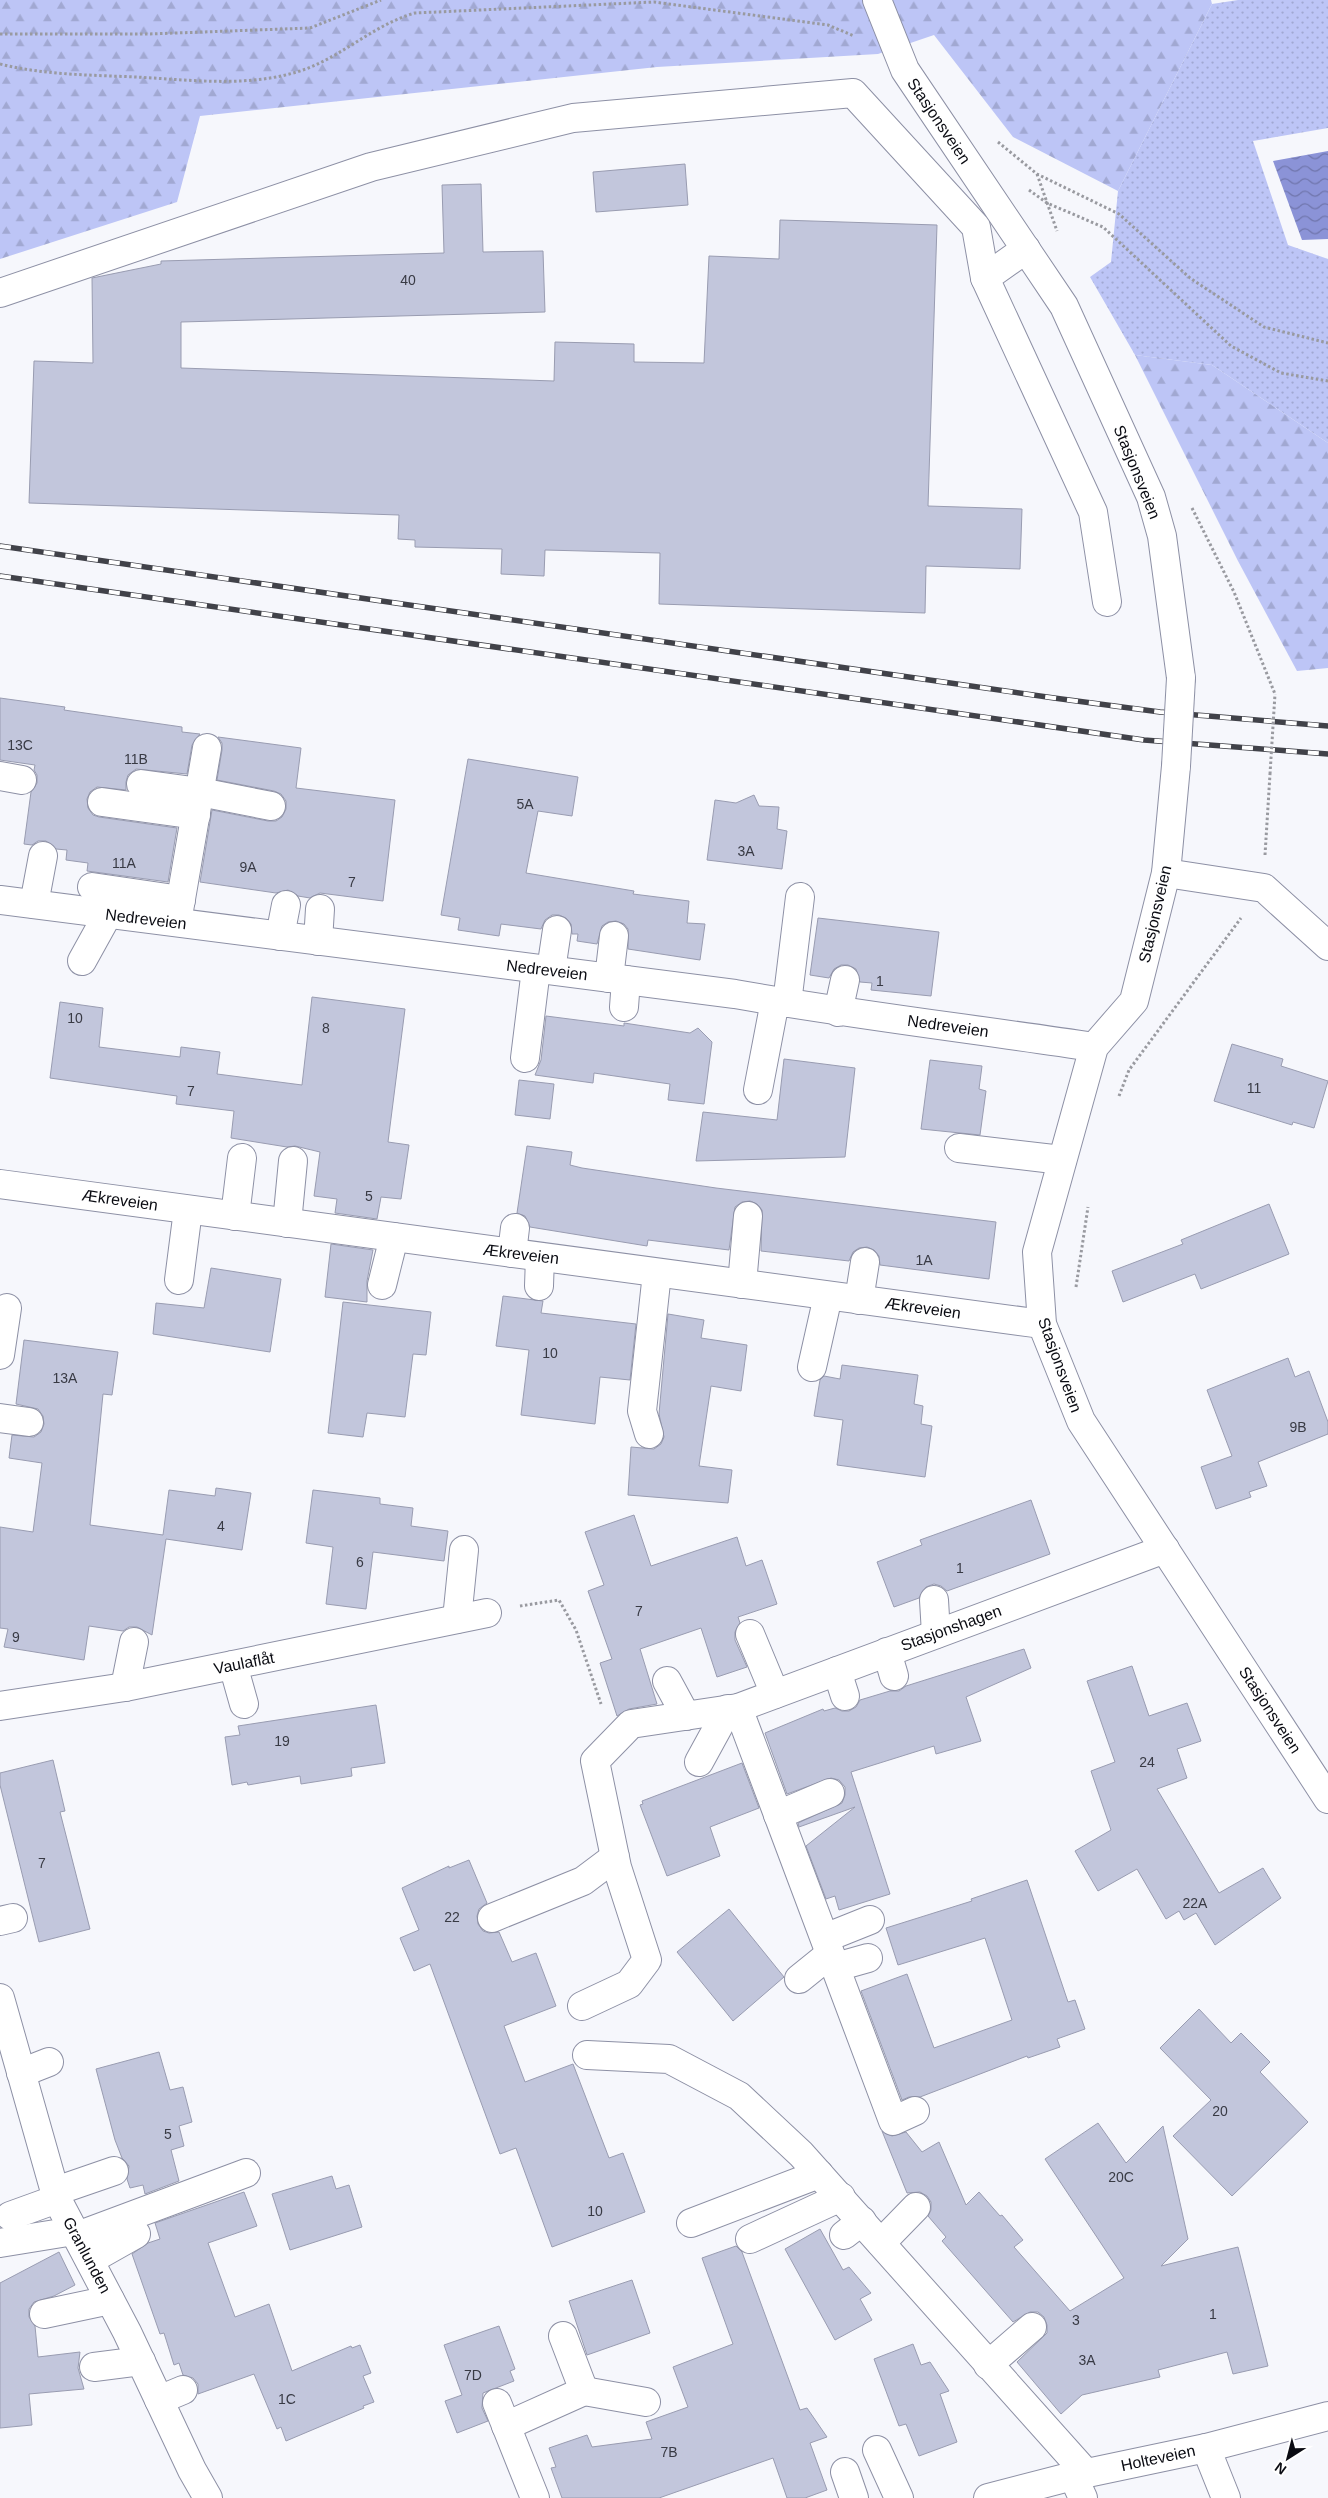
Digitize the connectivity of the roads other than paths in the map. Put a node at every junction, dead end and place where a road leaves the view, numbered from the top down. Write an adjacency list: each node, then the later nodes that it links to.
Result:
1 (877, 0): 2 (street, Stasjonsveien)
2 (1026, 249): 3 (street); 12 (street, Stasjonsveien, bridge)
3 (985, 278): 4 (street); 5 (street)
4 (0, 293)
5 (1107, 602)
6 (207, 748): 9 (street)
7 (141, 784): 9 (street)
8 (102, 802): 9 (street)
9 (198, 804): 10 (street); 19 (street)
10 (271, 806)
11 (43, 856): 16 (street)
12 (1166, 872): 25 (street); 33 (street, Stasjonsveien)
13 (92, 887): 19 (street)
14 (800, 897): 30 (street)
15 (0, 900): 16 (street, Nedreveien)
16 (34, 904): 20 (street, Nedreveien)
17 (286, 905): 22 (street)
18 (320, 909): 24 (street)
19 (179, 911): 20 (street, Nedreveien); 22 (street, Nedreveien)
20 (108, 914): 26 (street)
21 (557, 930): 27 (street)
22 (280, 936): 24 (street, Nedreveien)
23 (614, 936): 28 (street)
24 (318, 941): 27 (street, Nedreveien)
25 (1328, 946)
26 (82, 961)
27 (544, 970): 28 (street, Nedreveien); 34 (street)
28 (618, 979): 30 (street, Nedreveien); 31 (street)
29 (845, 980): 32 (street)
30 (781, 1002): 32 (street, Nedreveien); 35 (street)
31 (624, 1007)
32 (838, 1012): 33 (street, Nedreveien)
33 (1094, 1047): 38 (street, Stasjonsveien)
34 (525, 1058)
35 (758, 1090)
36 (959, 1148): 38 (street)
37 (242, 1158): 42 (street)
38 (1062, 1160): 56 (street, Stasjonsveien)
39 (293, 1161): 44 (street)
40 (0, 1184): 41 (street, Ækreveien)
41 (188, 1210): 42 (street, Ækreveien); 49 (street)
42 (235, 1216): 44 (street, Ækreveien)
43 (748, 1216): 50 (street)
44 (287, 1223): 45 (street, Ækreveien)
45 (394, 1237): 46 (street, Ækreveien); 51 (street)
46 (540, 1256): 48 (street, Ækreveien); 52 (street)
47 (865, 1262): 54 (street)
48 (657, 1273): 50 (street, Ækreveien); 61 (street)
49 (179, 1280)
50 (742, 1284): 53 (street, Ækreveien)
51 (382, 1285)
52 (539, 1286)
53 (828, 1296): 54 (street, Ækreveien); 58 (street)
54 (859, 1300): 56 (street, Ækreveien)
55 (7, 1308): 57 (street)
56 (1042, 1324): 62 (street, Stasjonsveien)
57 (0, 1354)
58 (812, 1367)
59 (0, 1418): 60 (street)
60 (29, 1422)
61 (649, 1434)
62 (1164, 1549): 68 (street, Stasjonshagen); 80 (street, Stasjonsveien)
63 (464, 1550): 66 (street)
64 (934, 1600): 68 (street)
65 (487, 1613): 66 (street, Vaulaflåt)
66 (457, 1619): 70 (street, Vaulaflåt)
67 (750, 1634): 73 (street)
68 (936, 1634): 73 (street, Stasjonshagen)
69 (134, 1642): 72 (street)
70 (233, 1665): 72 (street, Vaulaflåt); 74 (street)
71 (666, 1680): 77 (street)
72 (125, 1687): 75 (street, Vaulaflåt)
73 (775, 1694): 76 (street, Stasjonshagen)
74 (244, 1704)
75 (0, 1706)
76 (733, 1708): 77 (street, Stasjonshagen); 78 (street); 81 (street)
77 (686, 1716): 82 (street, Stasjonshagen)
78 (699, 1762)
79 (830, 1793): 81 (street)
80 (1328, 1799)
81 (778, 1815): 85 (street)
82 (615, 1857): 83 (street); 89 (street)
83 (492, 1918)
84 (870, 1920): 85 (street)
85 (830, 1953): 86 (street); 87 (street); 93 (street)
86 (868, 1958)
87 (799, 1979)
88 (0, 1998): 92 (street, Granlunden)
89 (582, 2006)
90 (587, 2055): 96 (street)
91 (50, 2062): 92 (street)
92 (21, 2073): 97 (street, Granlunden)
93 (915, 2111)
94 (114, 2171): 97 (street)
95 (246, 2173): 102 (street)
96 (819, 2174): 98 (street); 101 (street)
97 (57, 2195): 100 (street); 102 (street, Granlunden)
98 (841, 2197): 104 (street); 106 (street)
99 (916, 2207): 106 (street)
100 (10, 2216)
101 (691, 2223)
102 (76, 2234): 105 (street); 107 (street, Granlunden)
103 (136, 2234): 107 (street)
104 (750, 2239)
105 (0, 2243)
106 (881, 2243): 113 (street)
107 (90, 2260): 108 (street, Granlunden)
108 (110, 2300): 109 (street); 112 (street, Granlunden)
109 (44, 2314)
110 (1032, 2327): 113 (street)
111 (563, 2336): 115 (street)
112 (141, 2361): 114 (street); 122 (street, Granlunden)
113 (988, 2365): 121 (street)
114 (94, 2367)
115 (584, 2391): 116 (street); 123 (street)
116 (646, 2402)
117 (1328, 2416): 118 (street, Holteveien)
118 (1206, 2448): 121 (street, Holteveien); 127 (street)
119 (877, 2450): 125 (street)
120 (845, 2472): 124 (street)
121 (1081, 2483): 126 (street, Holteveien)
122 (208, 2498)
123 (534, 2498)
124 (854, 2498)
125 (899, 2498)
126 (988, 2498)
127 (1226, 2498)

